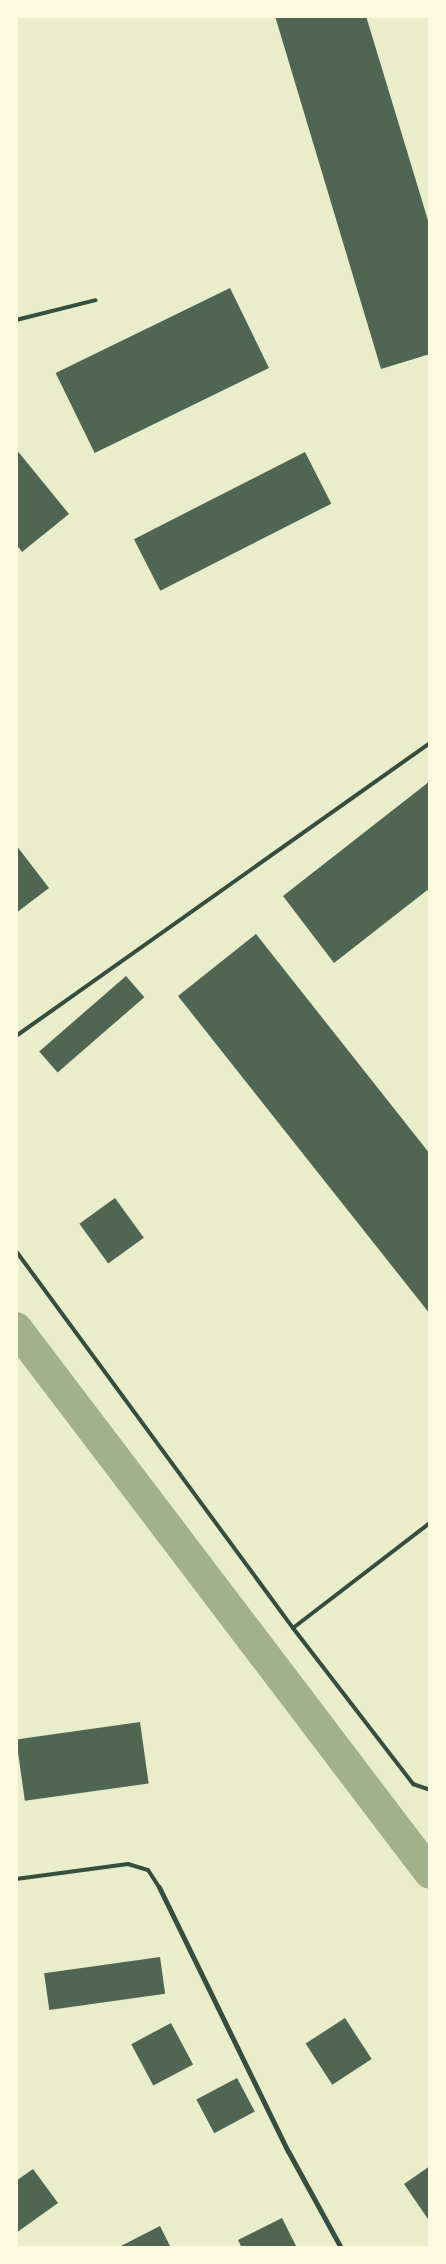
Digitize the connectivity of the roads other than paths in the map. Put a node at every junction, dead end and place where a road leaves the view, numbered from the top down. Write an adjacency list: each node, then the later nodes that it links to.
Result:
1 (96, 300): 2 (lane)
2 (16, 320)
3 (430, 743): 4 (lane)
4 (16, 1036)
5 (16, 1251): 7 (lane)
6 (430, 1523): 7 (lane)
7 (293, 1628): 8 (lane)
8 (430, 1790)
9 (16, 1879): 10 (lane)
10 (159, 1887): 11 (street)
11 (341, 2248)

